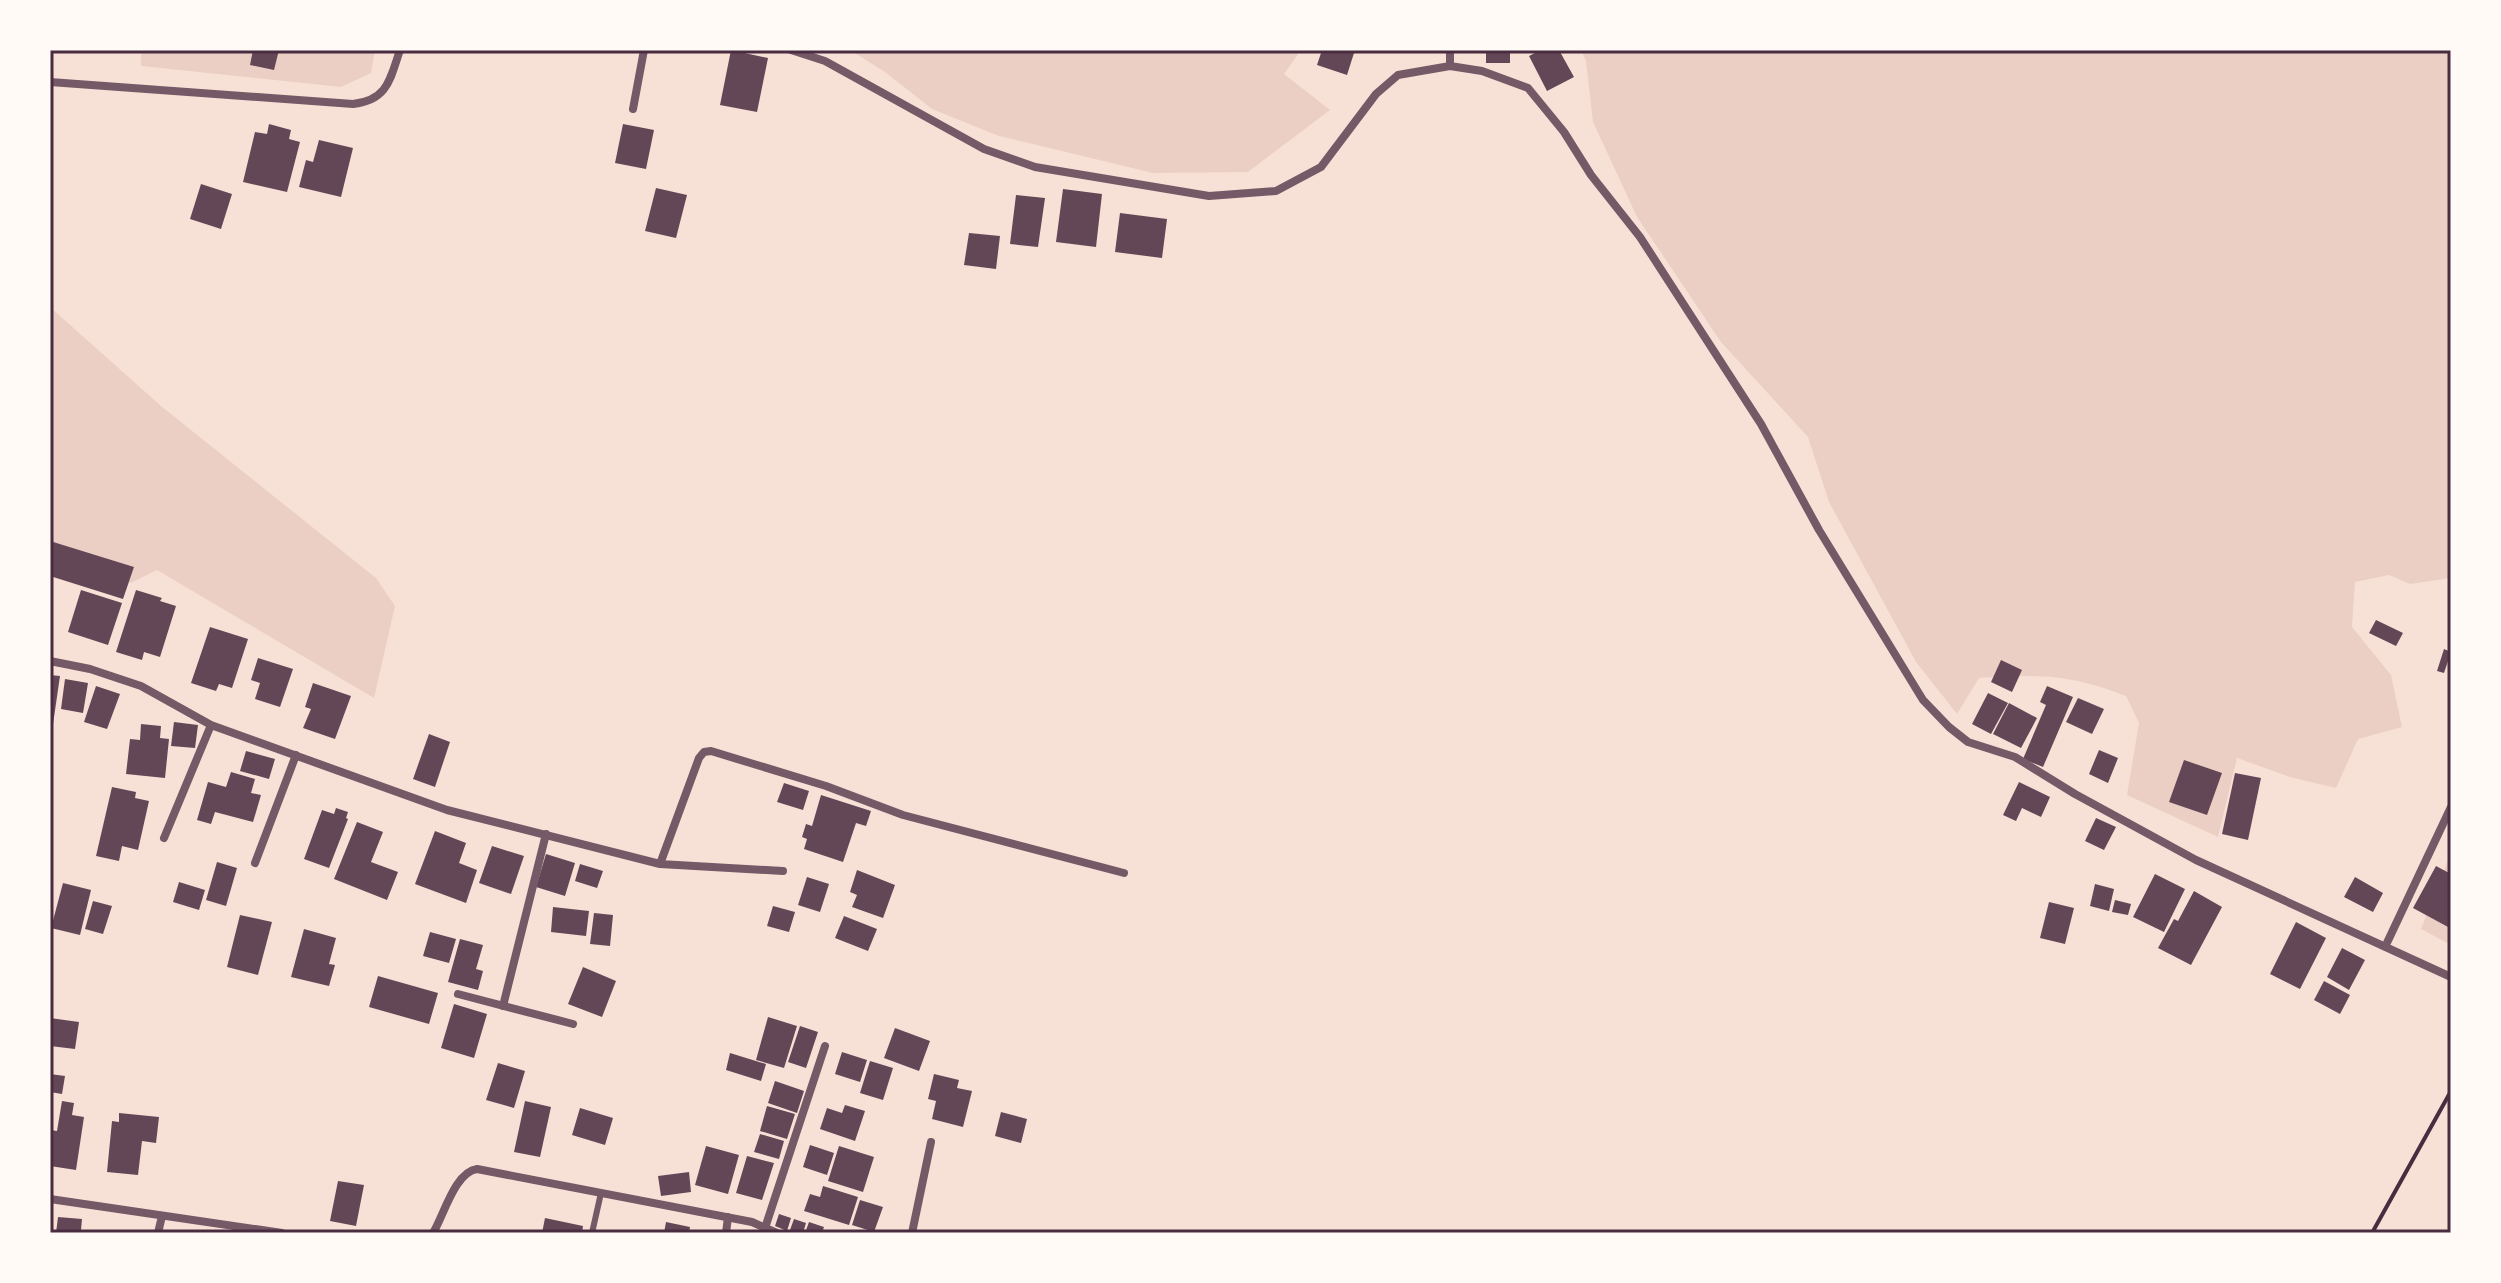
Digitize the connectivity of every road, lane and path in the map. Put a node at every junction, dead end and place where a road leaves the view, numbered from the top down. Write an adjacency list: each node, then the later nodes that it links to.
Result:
1 (400, 50): 6 (street)
2 (644, 50): 7 (street)
3 (791, 50): 5 (street)
4 (1450, 50): 5 (street)
5 (1450, 66): 18 (street)
6 (50, 82)
7 (633, 109)
8 (50, 661): 9 (street)
9 (211, 725): 10 (street); 13 (street)
10 (296, 755): 12 (street); 14 (street)
11 (2451, 807): 18 (street)
12 (546, 834): 15 (street); 21 (street)
13 (164, 838)
14 (255, 863)
15 (660, 864): 16 (street); 17 (street)
16 (783, 871)
17 (1124, 873)
18 (2385, 947): 19 (street)
19 (2451, 977)
20 (458, 994): 21 (street)
21 (503, 1006): 22 (street)
22 (573, 1024)
23 (825, 1046): 30 (street)
24 (2451, 1091): 38 (path)
25 (931, 1142): 37 (street)
26 (601, 1193): 29 (street); 33 (street); 34 (lane)
27 (50, 1199): 28 (street)
28 (162, 1216): 31 (street); 32 (street)
29 (728, 1217): 30 (street); 35 (street)
30 (765, 1228): 36 (street)
31 (158, 1233)
32 (282, 1233)
33 (433, 1233)
34 (592, 1233)
35 (726, 1233)
36 (777, 1233)
37 (912, 1233)
38 (2372, 1233)

